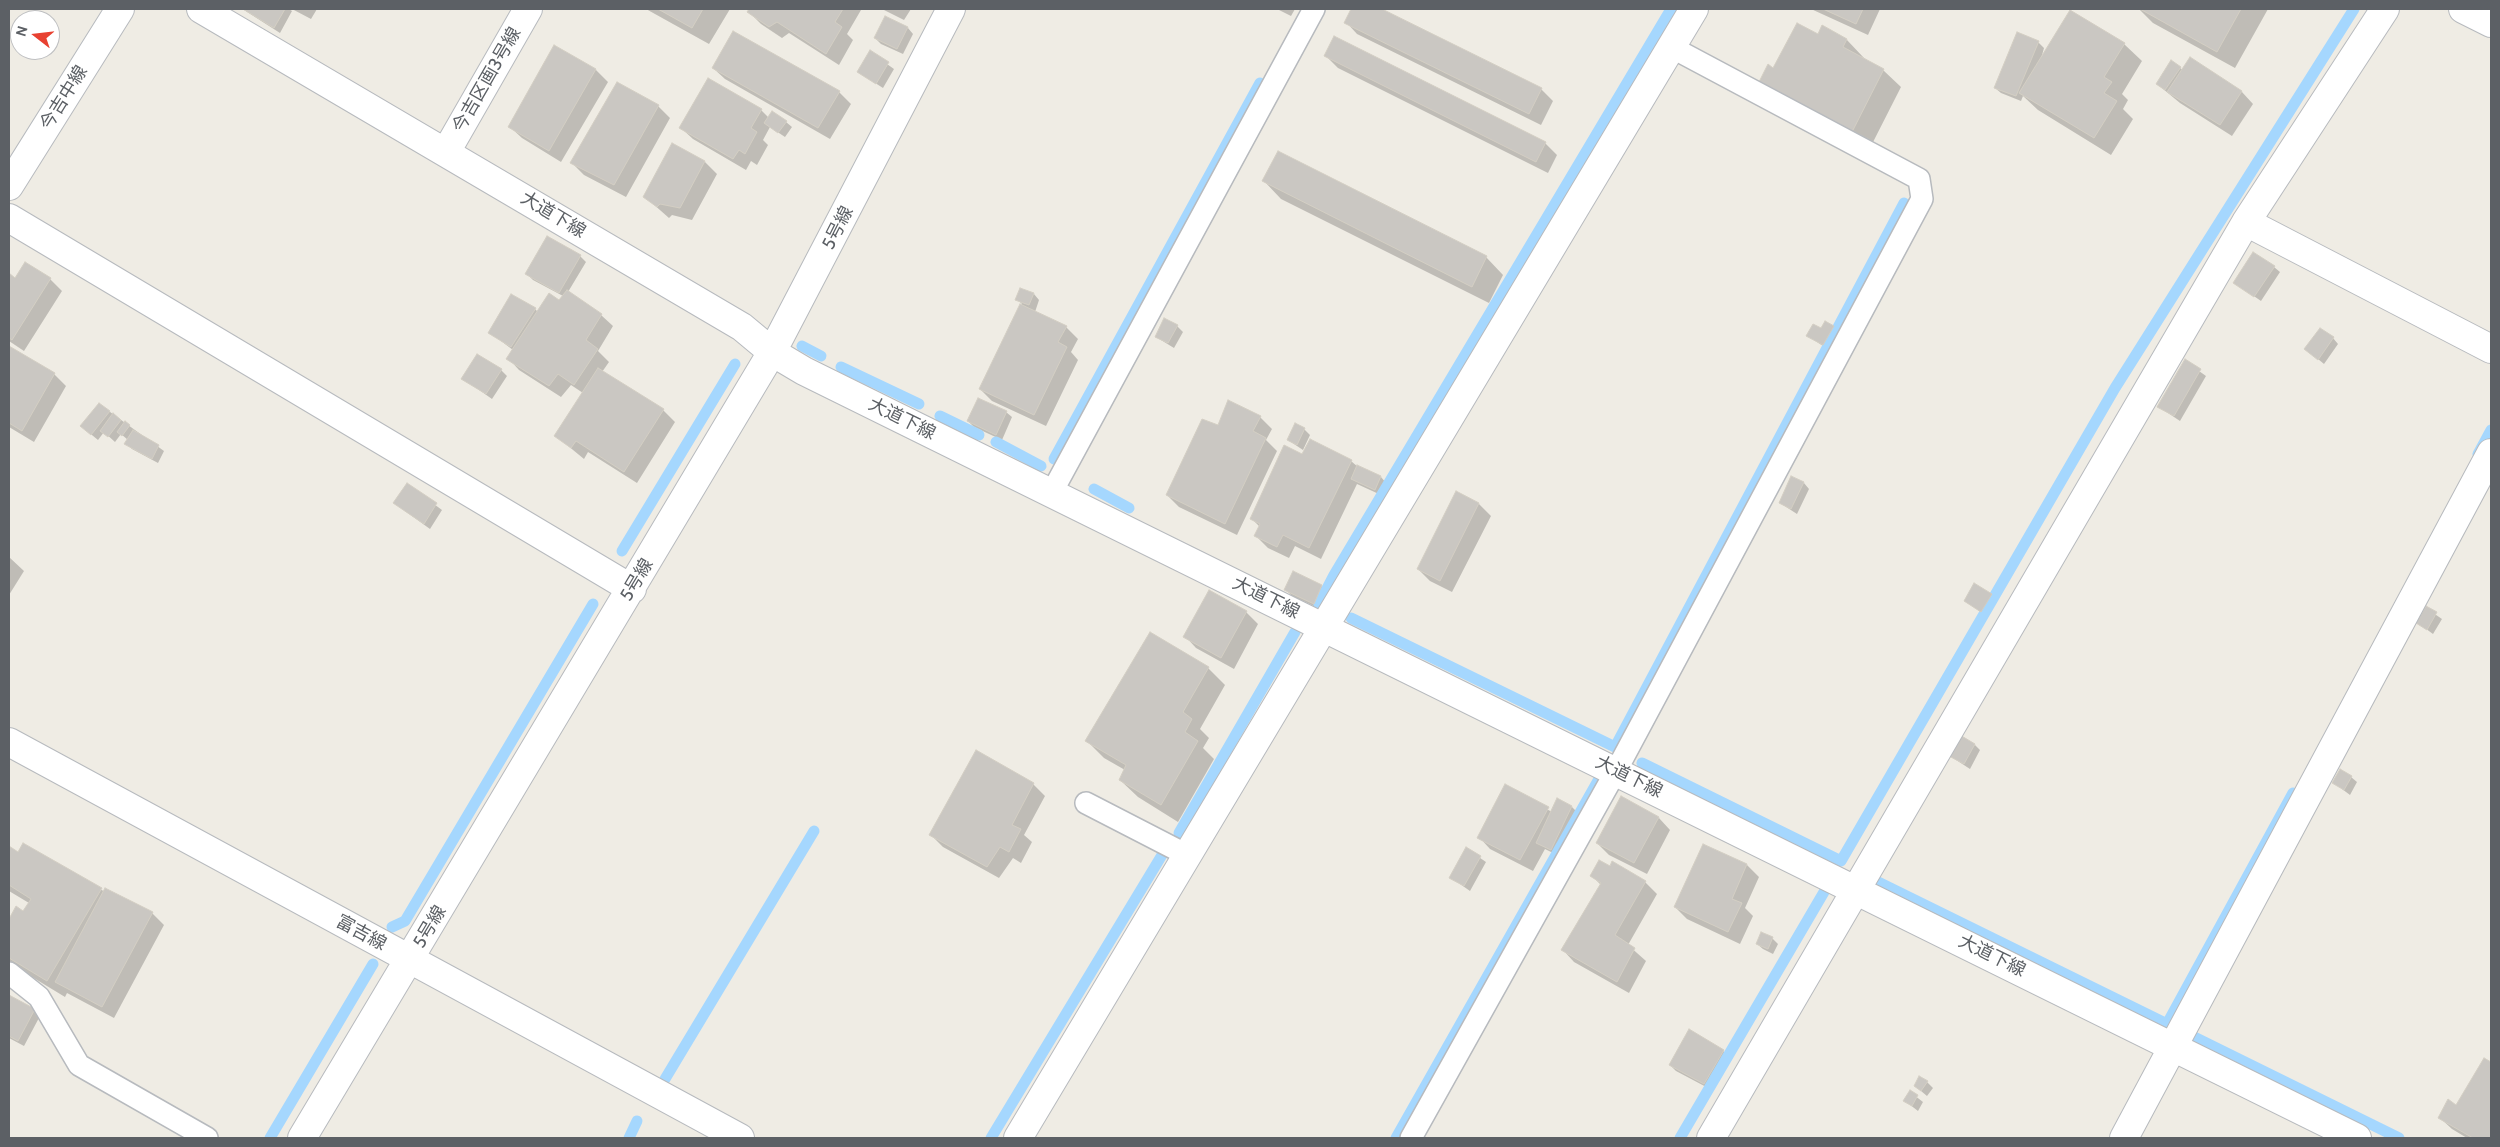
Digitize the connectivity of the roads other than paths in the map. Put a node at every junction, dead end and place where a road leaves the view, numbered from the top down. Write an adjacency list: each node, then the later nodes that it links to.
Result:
1 (120, 9): 12 (street, 今吉中線)
2 (201, 9): 11 (street, 大道下線)
3 (528, 9): 11 (street, 今吉区画3号線)
4 (951, 9): 16 (street, 5号線)
5 (1314, 9): 18 (lane)
6 (1694, 9): 10 (street)
7 (2385, 9): 14 (street)
8 (2463, 9): 9 (street)
9 (2491, 23)
10 (1671, 47): 20 (street); 22 (lane)
11 (446, 152): 16 (street, 大道下線)
12 (9, 186)
13 (9, 218): 19 (street)
14 (2246, 222): 15 (street); 25 (street)
15 (2491, 349)
16 (772, 352): 18 (street, 大道下線); 19 (street, 5号線)
17 (2491, 453): 28 (street)
18 (1052, 492): 20 (street, 大道下線)
19 (632, 589): 26 (street, 5号線)
20 (1323, 626): 22 (street, 大道下線); 24 (street)
21 (9, 742): 26 (street, 富吉線)
22 (1616, 771): 25 (street, 大道下線); 33 (lane)
23 (1086, 803): 24 (lane)
24 (1187, 855): 32 (street)
25 (1857, 890): 28 (street, 大道下線); 34 (street)
26 (410, 959): 30 (street, 5号線); 31 (street, 富吉線)
27 (9, 973): 29 (lane)
28 (2174, 1046): 35 (street); 36 (street, 大道下線)
29 (207, 1138)
30 (302, 1138)
31 (740, 1138)
32 (1018, 1138)
33 (1411, 1138)
34 (1711, 1138)
35 (2124, 1138)
36 (2357, 1138)

